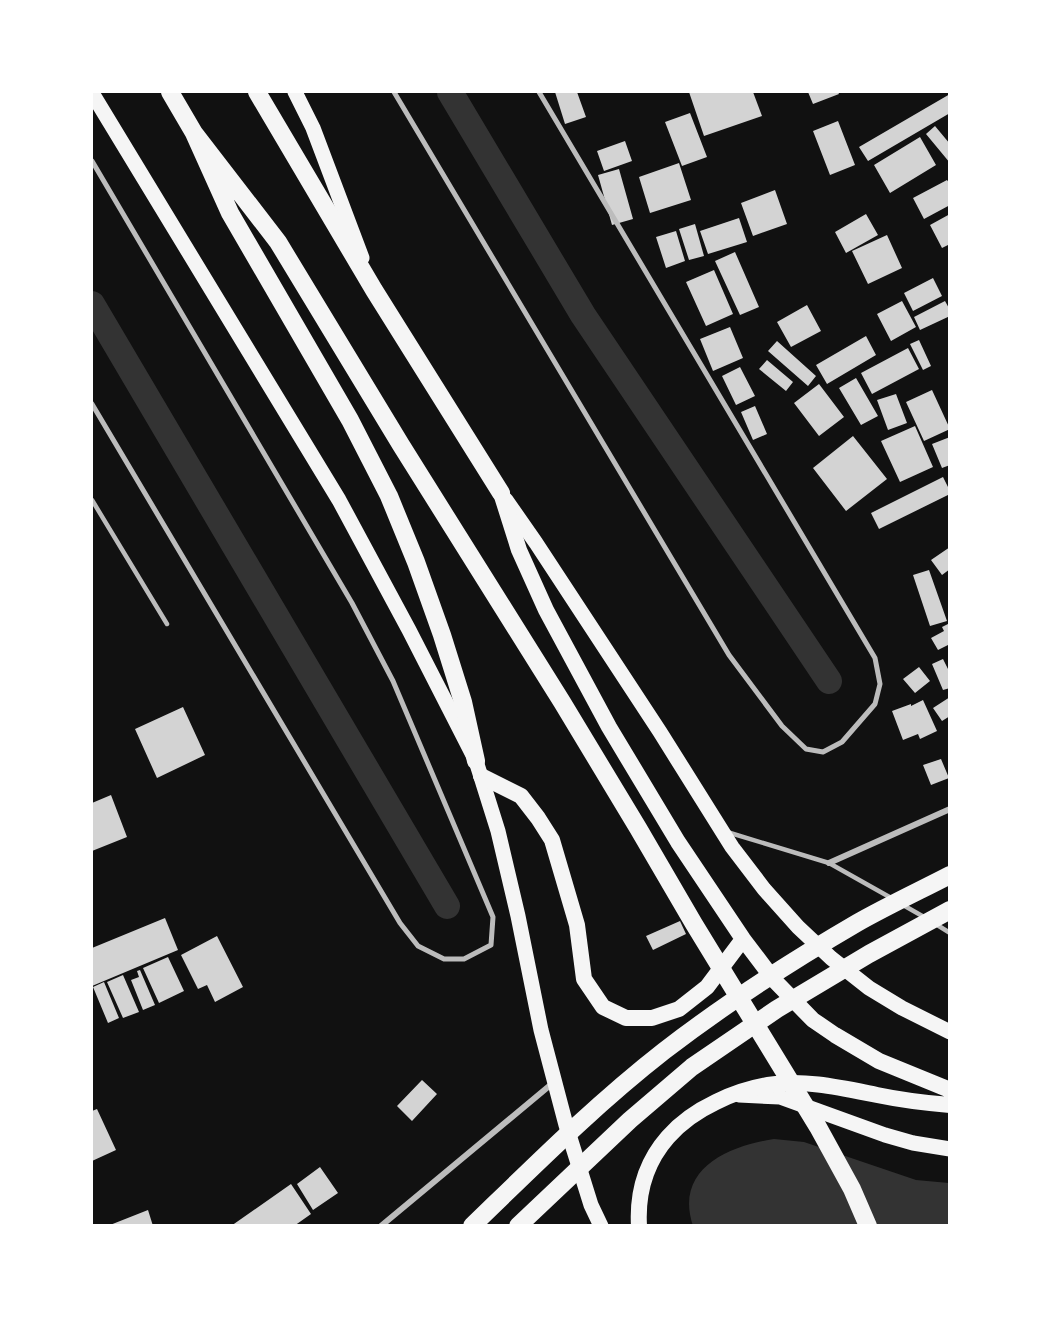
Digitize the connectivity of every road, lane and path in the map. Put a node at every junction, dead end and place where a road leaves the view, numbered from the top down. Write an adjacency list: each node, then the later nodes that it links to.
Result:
1 (170, 92): 7 (highway)
2 (257, 92): 9 (highway)
3 (295, 92): 9 (main road)
4 (394, 92): 5 (street)
5 (538, 92)
6 (92, 93): 14 (main road)
7 (194, 133): 14 (highway); 33 (highway)
8 (92, 161): 10 (street)
9 (374, 290): 11 (highway)
10 (92, 404)
11 (501, 493): 16 (main road); 21 (highway)
12 (92, 500): 13 (lane)
13 (167, 624)
14 (478, 768): 21 (highway); 23 (main road)
15 (950, 809): 17 (street)
16 (722, 830): 17 (lane); 22 (main road)
17 (829, 863): 20 (lane)
18 (950, 875): 29 (highway)
19 (950, 910): 30 (highway)
20 (950, 933)
21 (743, 939): 24 (highway)
22 (950, 1032)
23 (554, 1082): 28 (street); 31 (main road)
24 (950, 1090)
25 (731, 1095): 26 (highway); 27 (main road); 32 (highway)
26 (950, 1105)
27 (950, 1149)
28 (381, 1226)
29 (472, 1226)
30 (518, 1226)
31 (601, 1226)
32 (639, 1226)
33 (868, 1226)

